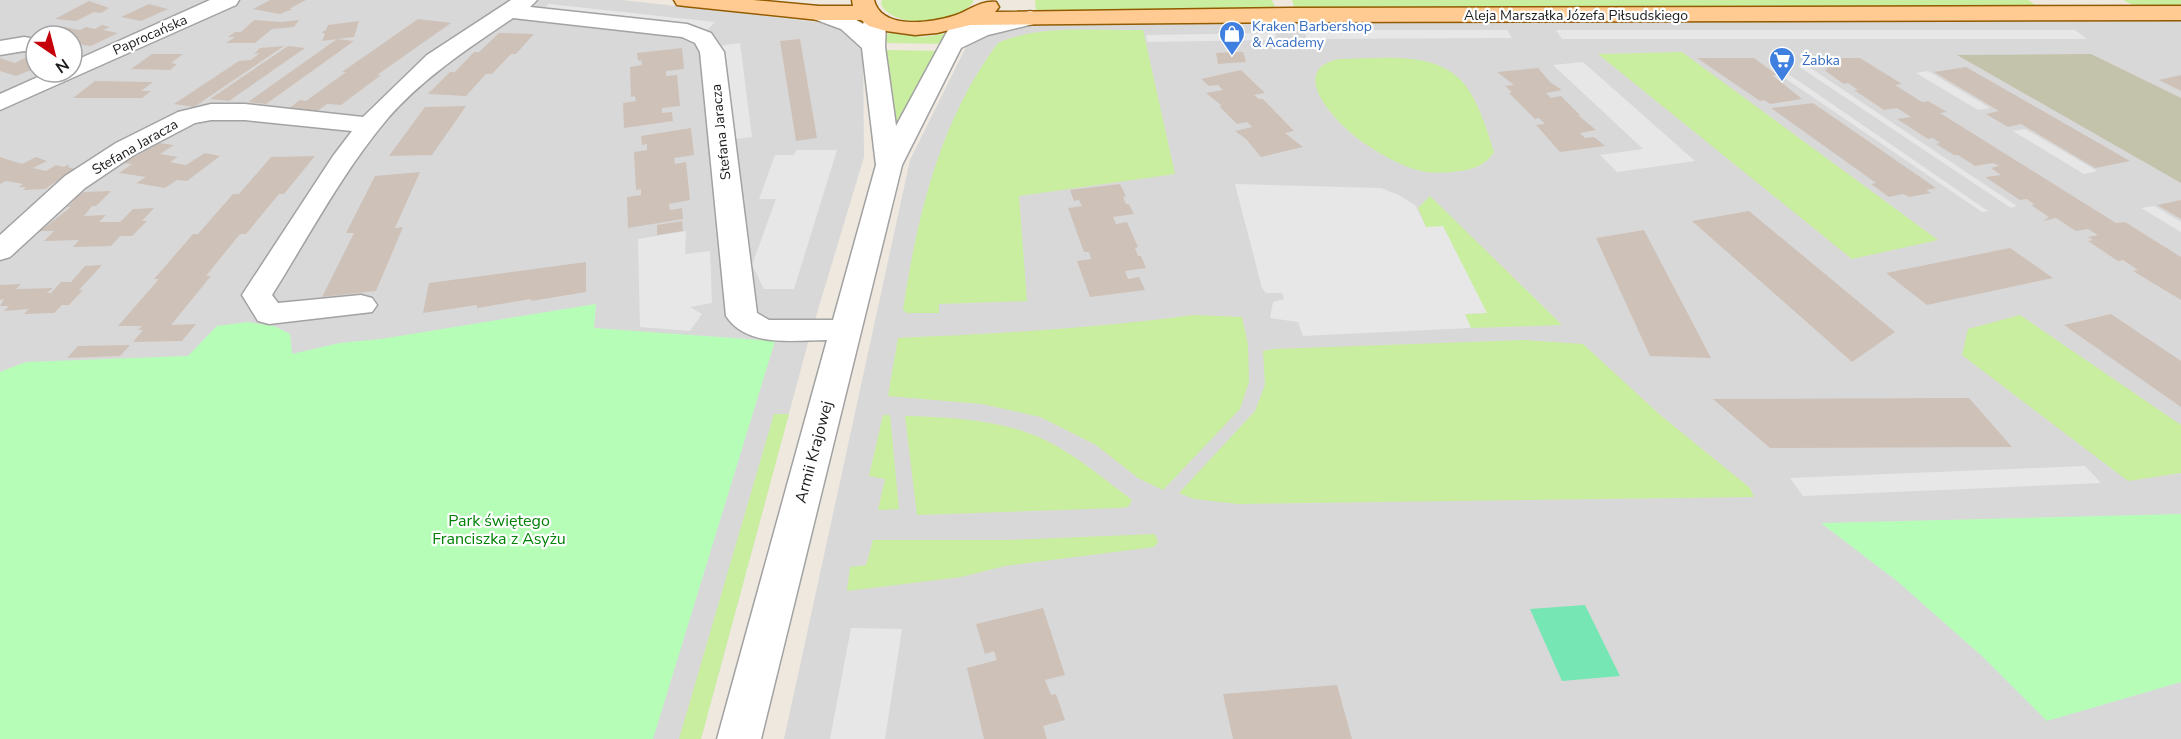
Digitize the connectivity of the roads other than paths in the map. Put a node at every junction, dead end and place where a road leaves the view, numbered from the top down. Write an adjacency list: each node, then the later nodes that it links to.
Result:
1 (228, 0): 14 (street, Paprocańska)
2 (685, 0): 6 (main road)
3 (991, 0): 9 (main road)
4 (518, 6): 18 (street, Stefana Jaracza); 22 (street, Stefana Jaracza)
5 (868, 11): 6 (main road); 9 (main road, Aleja Marszałka Józefa Piłsudskiego); 11 (street, Armii Krajowej)
6 (819, 13): 11 (street)
7 (2181, 13): 8 (main road, Aleja Marszałka Józefa Piłsudskiego)
8 (1030, 18): 9 (main road, Aleja Marszałka Józefa Piłsudskiego); 9 (street)
9 (963, 28): 19 (street, Armii Krajowej)
10 (24, 44): 12 (street)
11 (873, 47): 19 (street, Armii Krajowej)
12 (0, 48)
13 (84, 55): 14 (street)
14 (100, 58): 15 (street, Paprocańska)
15 (84, 65)
16 (42, 84): 17 (street, Paprocańska)
17 (0, 103)
18 (369, 125): 20 (street, Stefana Jaracza); 21 (street, Stefana Jaracza)
19 (889, 165): 22 (street, Armii Krajowej)
20 (0, 251)
21 (361, 305)
22 (845, 330): 23 (street, Armii Krajowej)
23 (739, 739)

